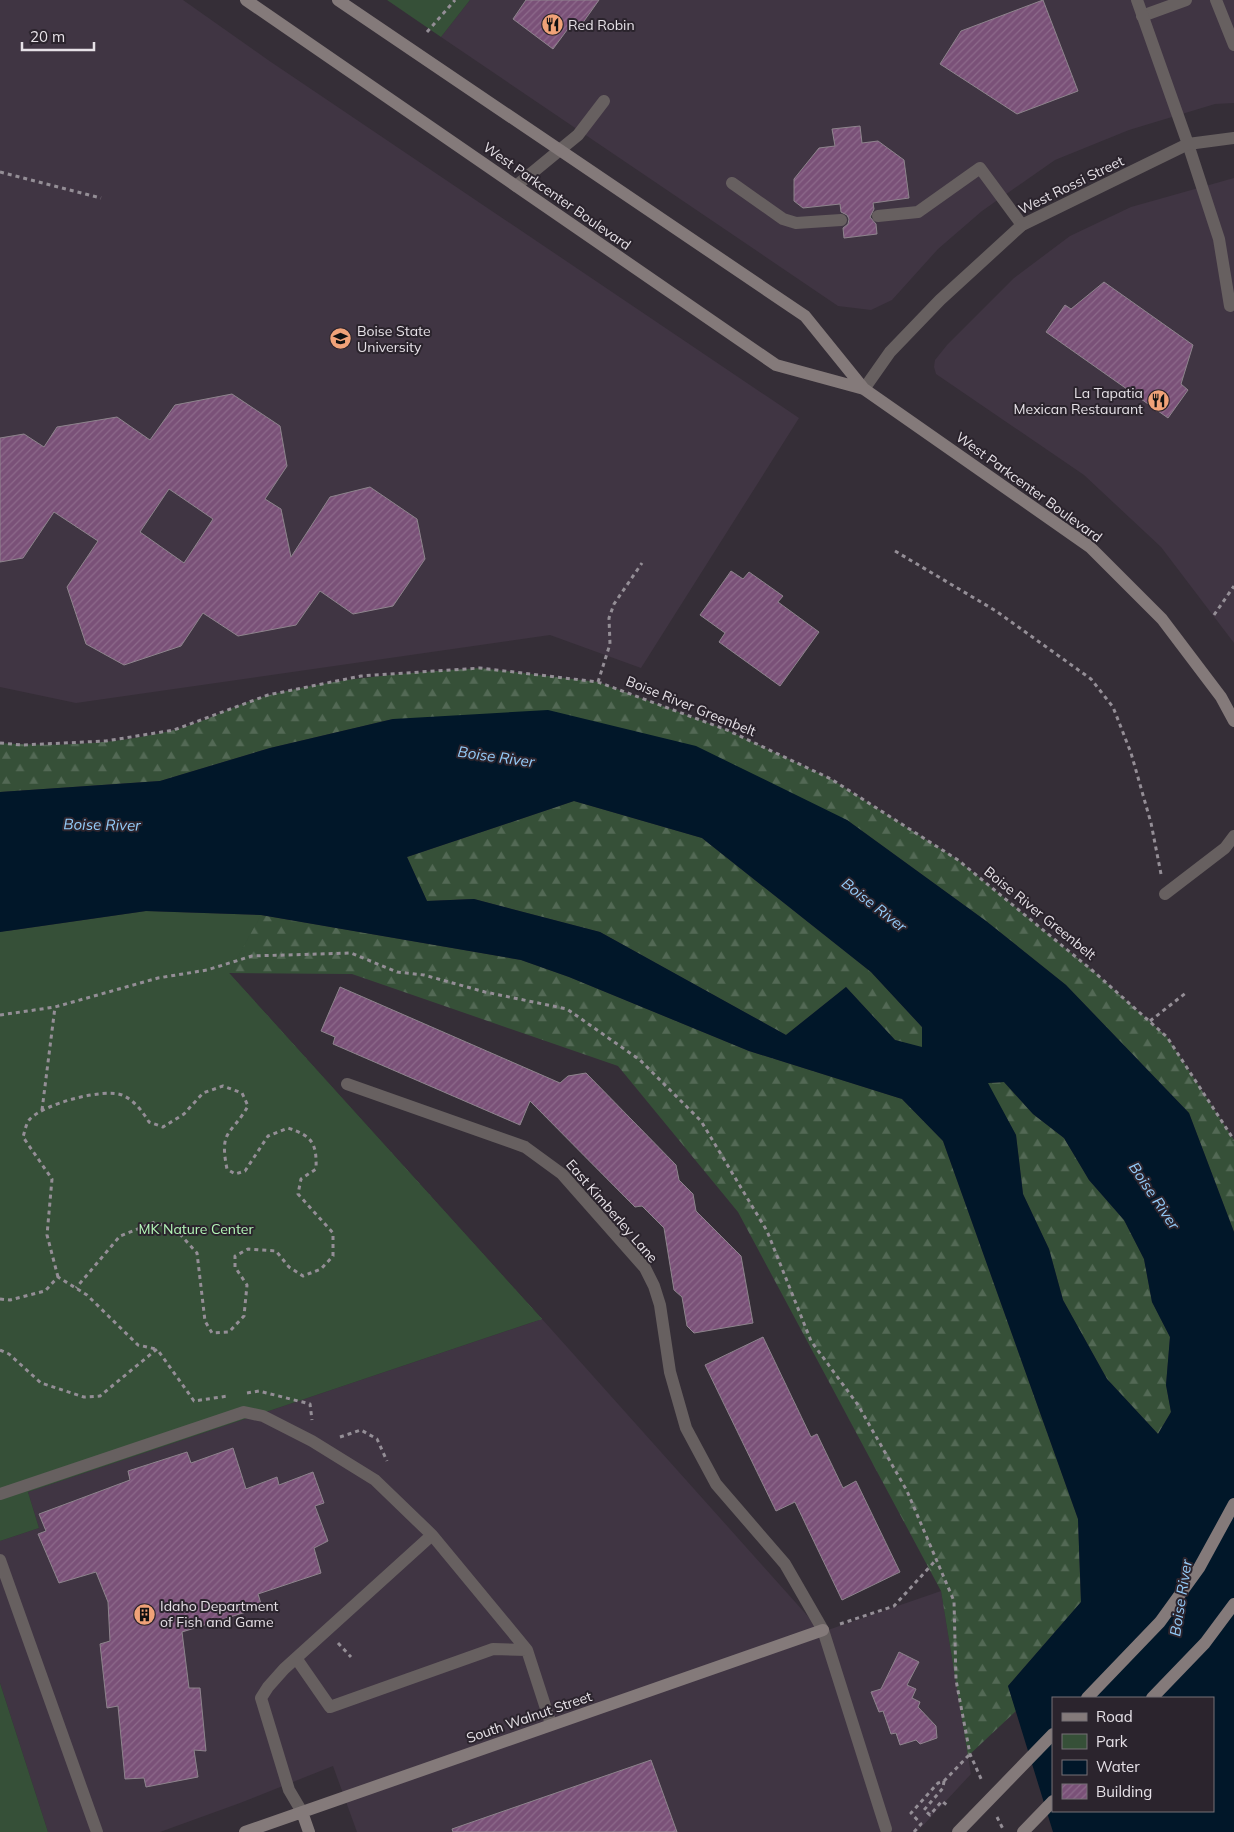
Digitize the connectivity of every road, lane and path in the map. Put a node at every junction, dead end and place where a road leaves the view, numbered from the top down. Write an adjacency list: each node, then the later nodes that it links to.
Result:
1 (246, 0): 16 (main road, West Parkcenter Boulevard)
2 (338, 0): 13 (main road, West Parkcenter Boulevard)
3 (455, 0): 8 (path)
4 (1137, 0): 7 (street)
5 (1186, 0): 7 (street)
6 (1216, 0): 9 (street)
7 (1142, 16): 12 (street)
8 (428, 32)
9 (1234, 44)
10 (604, 101): 13 (street)
11 (1234, 138): 12 (street, West Rossi Street)
12 (1188, 144): 20 (street, West Rossi Street); 21 (street)
13 (560, 150): 16 (street); 22 (main road, West Parkcenter Boulevard)
14 (0, 172): 17 (path)
15 (732, 184): 19 (street)
16 (516, 186): 22 (main road, West Parkcenter Boulevard)
17 (101, 198)
18 (878, 216): 20 (street)
19 (841, 220)
20 (1022, 226): 22 (street, West Rossi Street)
21 (1230, 306)
22 (864, 389): 28 (main road, West Parkcenter Boulevard)
23 (896, 551): 31 (path)
24 (642, 563): 27 (path)
25 (1234, 586): 26 (path)
26 (1214, 615)
27 (598, 682): 29 (path, Boise River Greenbelt); 34 (path, Boise River Greenbelt)
28 (1234, 721)
29 (0, 743)
30 (1234, 836): 31 (street)
31 (1165, 894)
32 (1187, 992): 34 (path)
33 (55, 1007): 36 (path)
34 (1150, 1021): 37 (path, Boise River Greenbelt)
35 (347, 1084): 54 (street, East Kimberley Lane)
36 (42, 1110): 38 (path); 39 (path)
37 (1234, 1140)
38 (58, 1277): 39 (path); 40 (path)
39 (76, 1288): 41 (path)
40 (0, 1299)
41 (157, 1349): 42 (path); 44 (path)
42 (0, 1350)
43 (241, 1394): 45 (path)
44 (231, 1395)
45 (312, 1421)
46 (336, 1438): 47 (path)
47 (387, 1461)
48 (0, 1494): 50 (street)
49 (1234, 1504): 59 (main road)
50 (432, 1535): 56 (street); 58 (street)
51 (0, 1560): 69 (street)
52 (936, 1560): 54 (path)
53 (1234, 1604): 60 (main road)
54 (823, 1630): 61 (main road, South Walnut Street); 68 (street, East Kimberley Lane)
55 (336, 1641): 57 (path)
56 (527, 1650): 58 (street); 61 (street)
57 (351, 1657)
58 (296, 1658): 67 (street)
59 (1088, 1697)
60 (1153, 1697)
61 (552, 1724): 67 (main road, South Walnut Street)
62 (1052, 1735): 73 (main road, bridge)
63 (970, 1754): 64 (path)
64 (944, 1781): 66 (path); 72 (path)
65 (1052, 1803): 74 (main road)
66 (949, 1807)
67 (302, 1812): 70 (main road, South Walnut Street); 71 (main road)
68 (886, 1829)
69 (97, 1832)
70 (245, 1832)
71 (309, 1832)
72 (914, 1832)
73 (958, 1832)
74 (1023, 1832)

